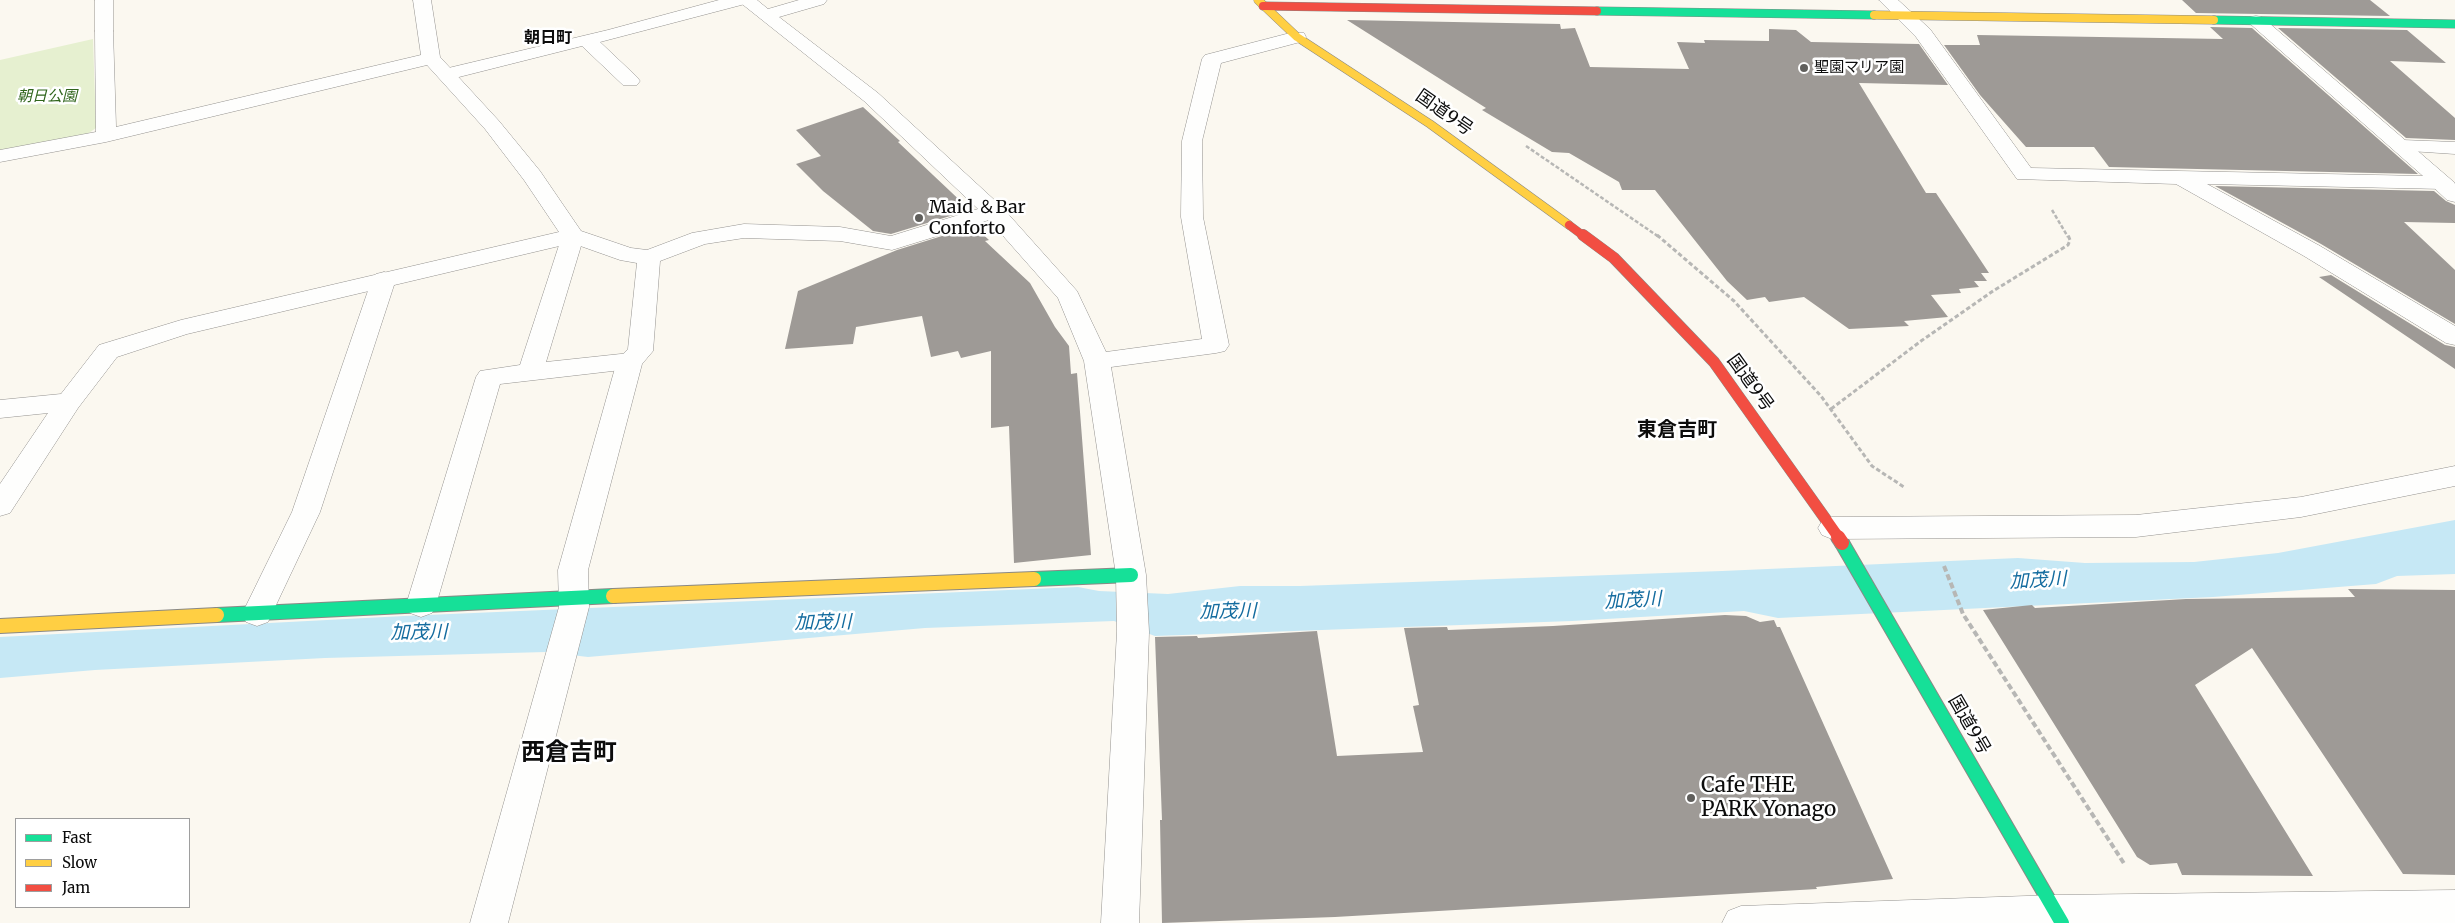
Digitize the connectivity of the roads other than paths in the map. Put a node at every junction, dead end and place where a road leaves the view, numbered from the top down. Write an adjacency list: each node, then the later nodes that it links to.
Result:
1 (104, 0): 16 (street)
2 (422, 0): 13 (street)
3 (739, 0): 12 (street)
4 (746, 0): 8 (street)
5 (818, 0): 8 (street)
6 (1261, 3): 7 (main road); 11 (main road, 国道9号)
7 (1894, 7): 9 (main road); 20 (street)
8 (766, 15): 22 (street)
9 (2256, 21): 10 (main road); 17 (street)
10 (2455, 24)
11 (1297, 37): 27 (street); 34 (main road, 国道9号)
12 (586, 39): 14 (street); 15 (street)
13 (430, 58): 14 (street); 16 (street)
14 (447, 74): 23 (street)
15 (630, 81)
16 (106, 136): 19 (street)
17 (2402, 146): 18 (street); 21 (street)
18 (2455, 148)
19 (0, 156)
20 (2182, 178): 21 (street); 26 (street)
21 (2448, 189)
22 (993, 211): 24 (street); 27 (street)
23 (573, 236): 24 (street); 25 (street); 29 (street)
24 (649, 256): 28 (street)
25 (384, 279): 30 (street); 38 (street)
26 (2455, 337)
27 (1097, 360): 35 (street)
28 (630, 361): 29 (street); 36 (street)
29 (530, 373): 37 (street)
30 (69, 402): 31 (street); 33 (street)
31 (0, 408)
32 (2455, 476): 34 (street)
33 (0, 506)
34 (1840, 539): 41 (main road, 国道9号)
35 (1131, 582): 36 (main road); 43 (street)
36 (574, 602): 37 (main road); 42 (street)
37 (421, 605): 38 (main road)
38 (257, 614): 39 (main road)
39 (0, 626)
40 (2455, 907): 41 (street)
41 (2059, 917): 44 (street)
42 (489, 923)
43 (1120, 923)
44 (1741, 923)

